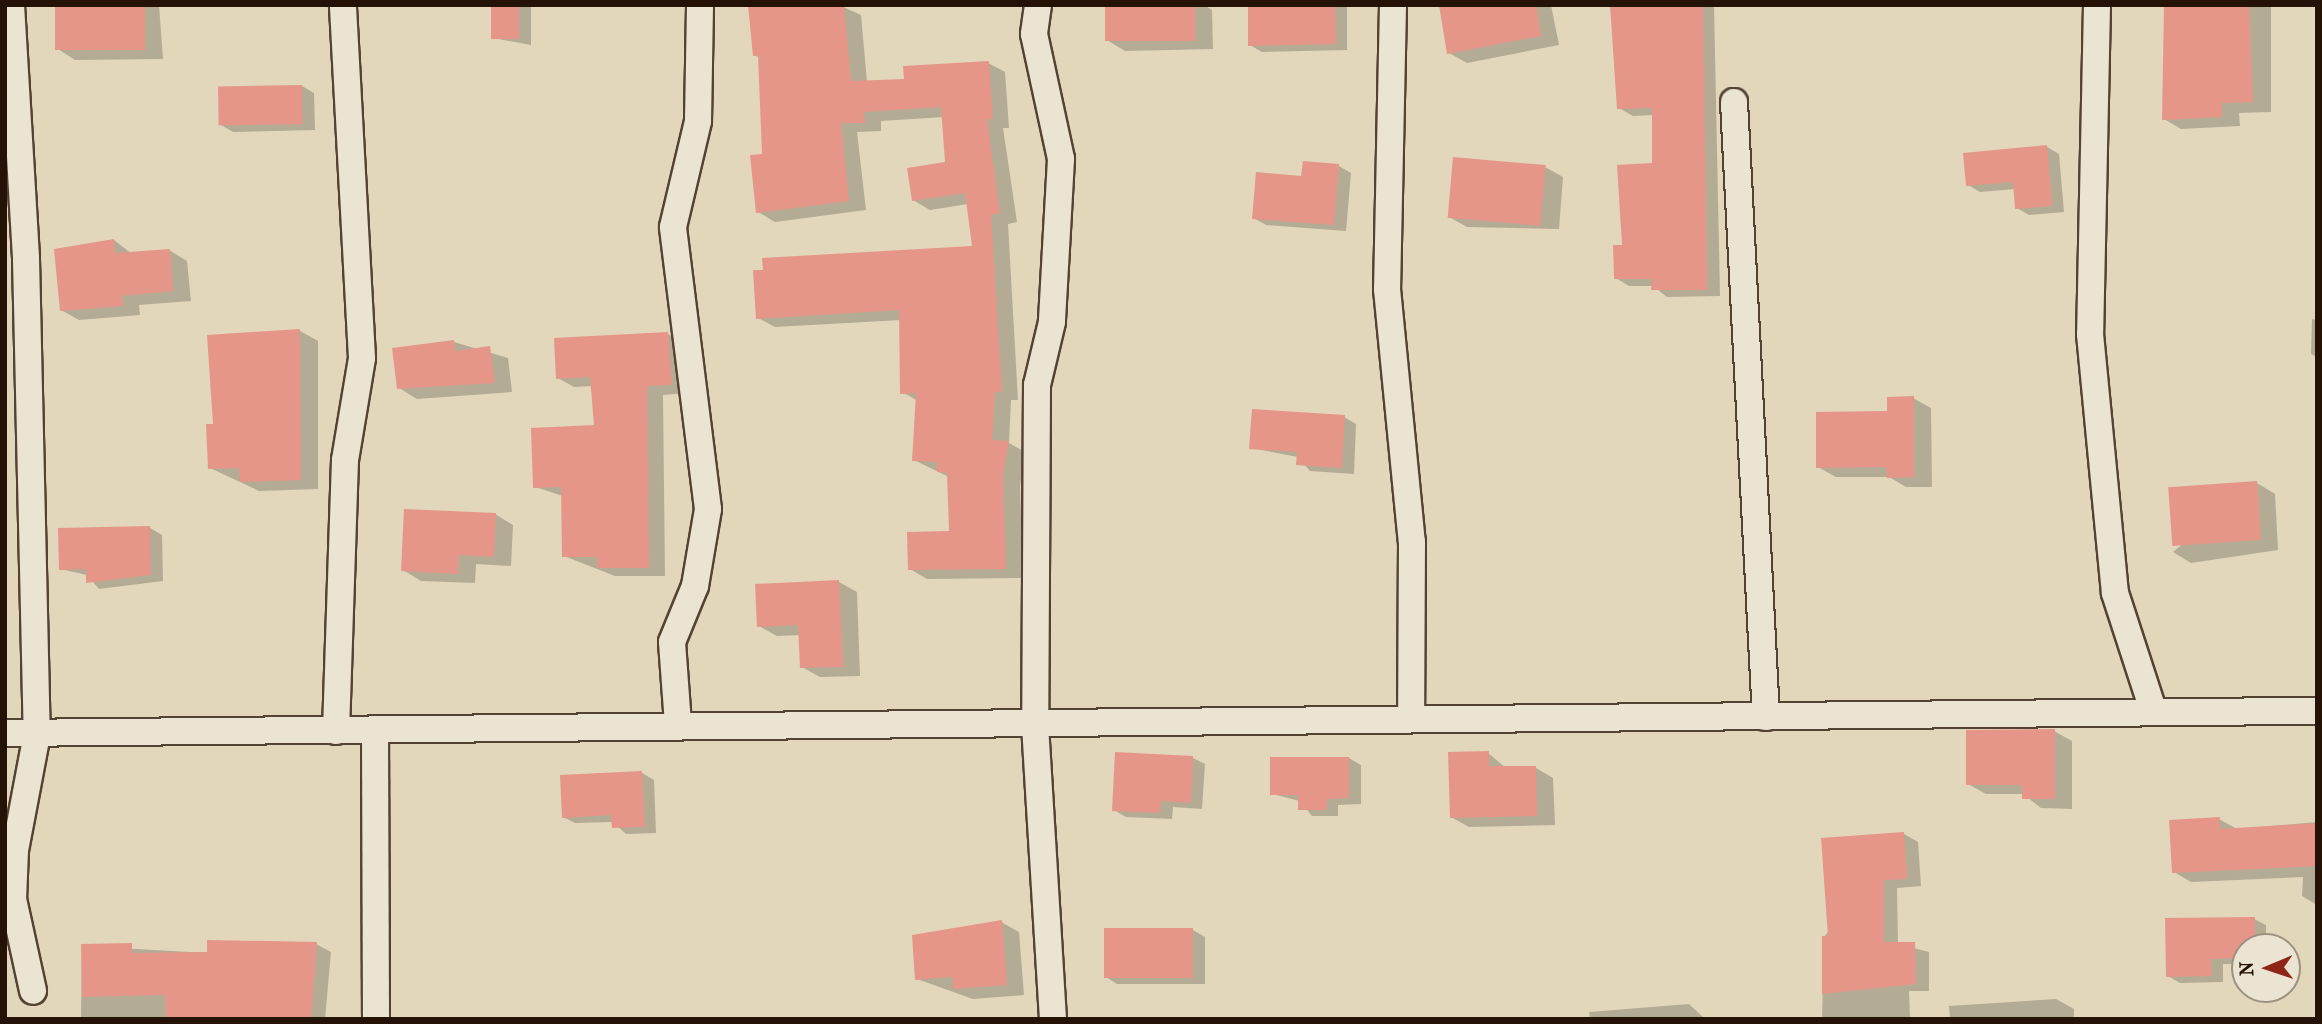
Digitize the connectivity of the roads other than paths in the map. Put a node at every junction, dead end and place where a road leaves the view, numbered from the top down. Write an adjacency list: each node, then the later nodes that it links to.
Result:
1 (11, 5): 17 (street)
2 (343, 5): 14 (street)
3 (700, 5): 12 (street)
4 (1038, 5): 13 (street)
5 (1393, 5): 11 (street)
6 (2097, 5): 8 (street)
7 (1734, 102): 10 (street)
8 (2152, 710): 9 (street); 10 (street)
9 (2317, 711)
10 (1766, 717): 11 (street)
11 (1411, 718): 13 (street)
12 (678, 724): 13 (street); 16 (street)
13 (1035, 725): 20 (street)
14 (336, 731): 16 (street); 17 (street)
15 (5, 733): 17 (street)
16 (374, 733): 19 (street)
17 (37, 734): 18 (street)
18 (33, 991)
19 (376, 1019)
20 (1053, 1019)

